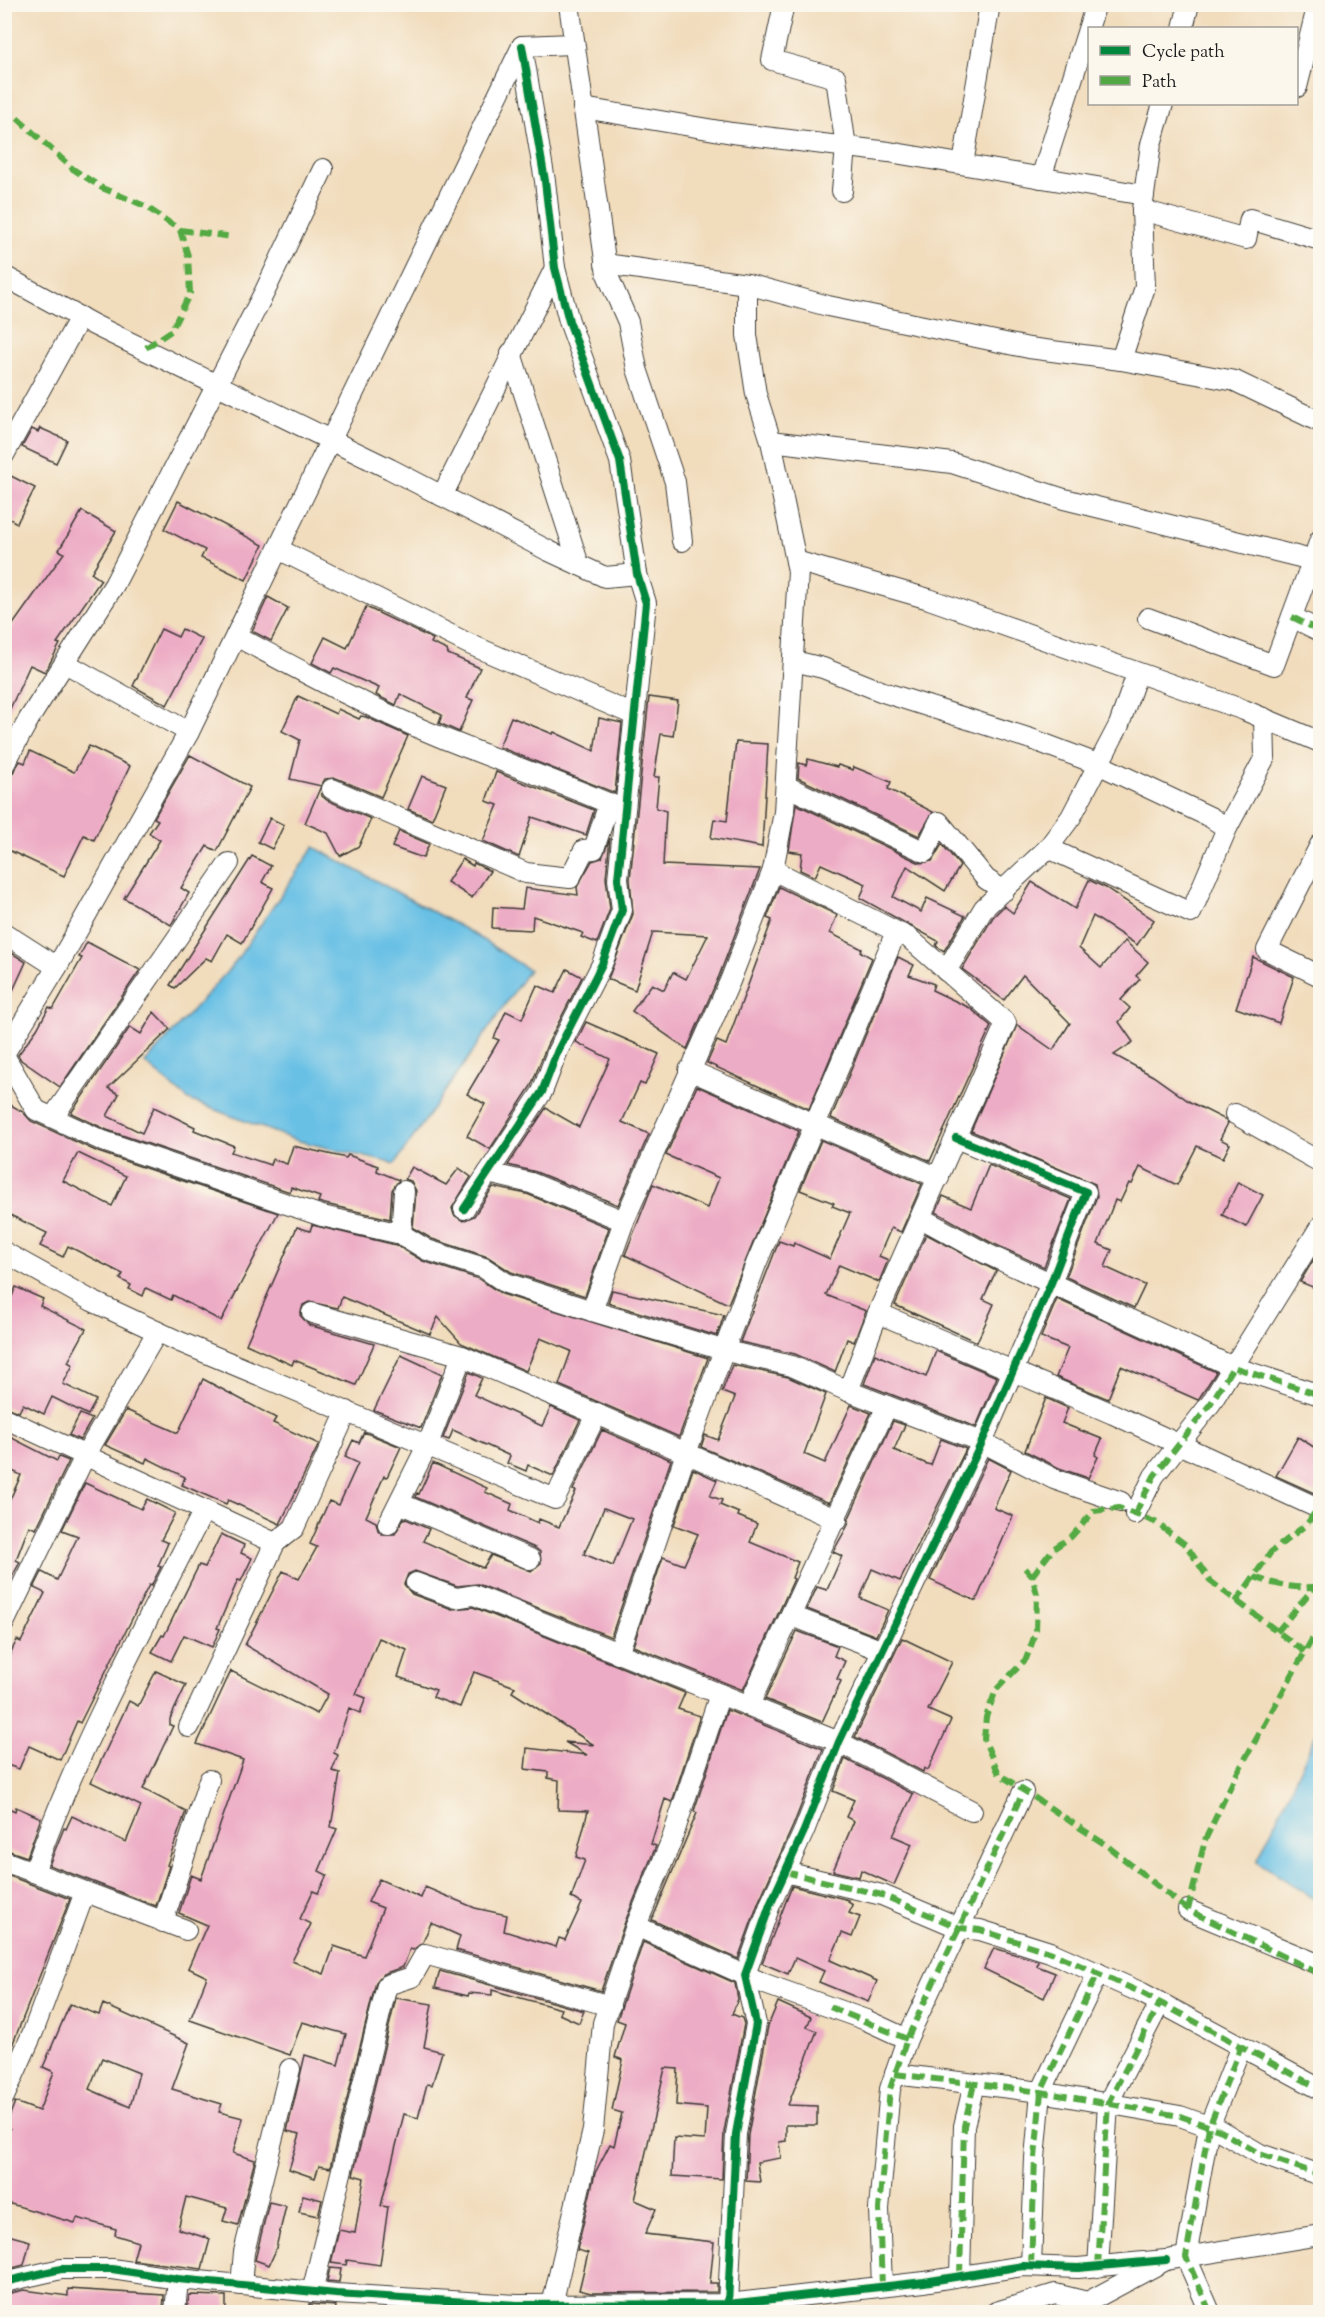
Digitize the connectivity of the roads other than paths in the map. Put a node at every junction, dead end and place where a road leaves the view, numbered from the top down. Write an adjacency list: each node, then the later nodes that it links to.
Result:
1 (569, 4): 10 (street)
2 (784, 4): 15 (street)
3 (990, 4): 16 (street)
4 (1096, 4): 7 (street)
5 (1189, 4): 8 (street)
6 (1318, 4): 12 (street)
7 (1089, 27)
8 (1183, 27)
9 (1088, 29): 18 (street)
10 (573, 44): 11 (street); 14 (street)
11 (522, 46): 23 (street); 31 (street)
12 (1298, 83)
13 (1163, 105): 20 (street)
14 (583, 108): 15 (street); 22 (street)
15 (846, 147): 16 (street); 19 (street)
16 (963, 164): 18 (street)
17 (323, 169): 29 (street)
18 (1041, 178): 20 (street)
19 (842, 191)
20 (1143, 203): 21 (street); 28 (street)
21 (1320, 240)
22 (605, 264): 25 (street); 36 (street)
23 (555, 268): 27 (street); 41 (street)
24 (7, 284): 26 (street)
25 (747, 284): 28 (street); 32 (street)
26 (80, 317): 29 (street); 33 (street)
27 (511, 353): 34 (street); 40 (street)
28 (1121, 360): 30 (street)
29 (215, 385): 31 (street); 47 (street)
30 (1320, 422)
31 (331, 440): 34 (street); 37 (street)
32 (771, 441): 38 (street); 39 (street)
33 (4, 455)
34 (442, 496): 40 (street)
35 (1320, 540): 38 (street)
36 (682, 541)
37 (278, 549): 45 (street); 49 (street)
38 (1317, 560): 42 (street)
39 (796, 561): 46 (street); 48 (street)
40 (579, 566): 41 (street)
41 (637, 574): 49 (street)
42 (1292, 617): 43 (street); 44 (street)
43 (1148, 618)
44 (1320, 631)
45 (236, 636): 51 (street); 57 (street)
46 (794, 661): 54 (street); 55 (street)
47 (65, 663): 51 (street); 53 (street)
48 (1137, 674): 50 (street); 54 (street)
49 (632, 714): 57 (street)
50 (1264, 718): 52 (street); 58 (street)
51 (189, 732): 66 (street)
52 (1320, 742)
53 (4, 765)
54 (1100, 765): 58 (street); 60 (street)
55 (786, 786): 62 (street); 63 (street)
56 (332, 789): 57 (street)
57 (616, 807): 76 (street)
58 (1227, 828): 60 (street)
59 (1320, 845): 68 (street)
60 (1048, 848): 63 (street)
61 (229, 863): 72 (street)
62 (773, 870): 64 (street); 70 (street)
63 (1004, 891): 67 (street)
64 (896, 932): 67 (street); 73 (street)
65 (4, 933): 66 (street)
66 (57, 967): 69 (street)
67 (946, 971): 74 (street)
68 (1320, 976)
69 (4, 1054): 72 (street)
70 (689, 1070): 73 (street); 81 (street)
71 (1235, 1114): 75 (street)
72 (53, 1117): 83 (street)
73 (816, 1127): 77 (street); 90 (street)
74 (956, 1138): 77 (street); 85 (street)
75 (1320, 1162)
76 (488, 1173): 79 (street); 81 (street)
77 (939, 1178): 80 (street)
78 (404, 1191): 83 (street)
79 (464, 1209)
80 (921, 1218): 85 (street); 88 (street)
81 (624, 1221): 86 (street)
82 (1320, 1227): 92 (street)
83 (401, 1234): 86 (street)
84 (4, 1252): 89 (street)
85 (1051, 1283): 92 (street); 93 (street)
86 (592, 1311): 90 (street)
87 (312, 1313): 91 (street)
88 (878, 1313): 93 (street); 94 (street)
89 (158, 1332): 97 (street); 104 (street)
90 (726, 1351): 94 (street); 103 (street)
91 (462, 1356): 98 (street); 101 (street)
92 (1233, 1367): 95 (street); 102 (street)
93 (1012, 1372): 100 (street); 102 (street)
94 (848, 1391): 96 (street)
95 (1320, 1395)
96 (887, 1406): 100 (street); 108 (street)
97 (347, 1412): 101 (street); 110 (street)
98 (597, 1413): 101 (street); 103 (street)
99 (4, 1418): 104 (street)
100 (982, 1442): 102 (street); 115 (street)
101 (428, 1444): 105 (street)
102 (1180, 1445): 106 (street)
103 (686, 1453): 108 (street); 116 (street)
104 (85, 1456): 107 (street); 114 (street)
105 (399, 1503): 109 (street); 111 (street)
106 (1320, 1509)
107 (203, 1512): 110 (street); 125 (street)
108 (837, 1520): 113 (street)
109 (388, 1524)
110 (275, 1543): 119 (street)
111 (530, 1559)
112 (416, 1583): 116 (street)
113 (792, 1616): 115 (street); 118 (street)
114 (4, 1623)
115 (883, 1651): 120 (street)
116 (618, 1654): 117 (street)
117 (720, 1694): 118 (street); 130 (street)
118 (749, 1706): 120 (street)
119 (189, 1727)
120 (839, 1742): 123 (street); 126 (street)
121 (209, 1779): 129 (street)
122 (1023, 1792): 131 (street)
123 (972, 1811)
124 (4, 1861): 125 (street)
125 (34, 1872): 127 (street)
126 (785, 1872): 131 (street); 135 (street)
127 (85, 1892): 129 (street); 145 (street)
128 (1188, 1910): 133 (street)
129 (163, 1922): 132 (street)
130 (636, 1926): 135 (street); 137 (street)
131 (960, 1929): 134 (street); 138 (street)
132 (186, 1930)
133 (1320, 1965)
134 (1098, 1973): 136 (street); 144 (street)
135 (745, 1976): 138 (street); 162 (street)
136 (1160, 2003): 139 (street); 146 (street)
137 (610, 2006): 159 (street); 163 (street)
138 (907, 2039): 141 (street)
139 (1241, 2046): 143 (street); 147 (street)
140 (290, 2069): 157 (street)
141 (895, 2074): 142 (street); 158 (street)
142 (974, 2084): 144 (street); 154 (street)
143 (1320, 2089)
144 (1041, 2092): 146 (street); 152 (street)
145 (4, 2097)
146 (1108, 2103): 147 (street); 153 (street)
147 (1209, 2127): 148 (street); 150 (street)
148 (1320, 2175)
149 (1320, 2235): 150 (street)
150 (1186, 2257): 151 (street); 167 (street)
151 (1166, 2260): 153 (street); 160 (street)
152 (1031, 2266): 153 (street); 154 (street)
153 (1098, 2267)
154 (960, 2276): 158 (street)
155 (178, 2279): 156 (street); 157 (street); 164 (street)
156 (4, 2282)
157 (241, 2285): 159 (street)
158 (882, 2286): 162 (street)
159 (312, 2292): 161 (street)
160 (1087, 2302): 165 (street); 166 (street)
161 (362, 2304): 163 (street)
162 (728, 2304): 163 (street)
163 (552, 2305)
164 (175, 2313)
165 (996, 2313)
166 (1069, 2313)
167 (1210, 2313)

